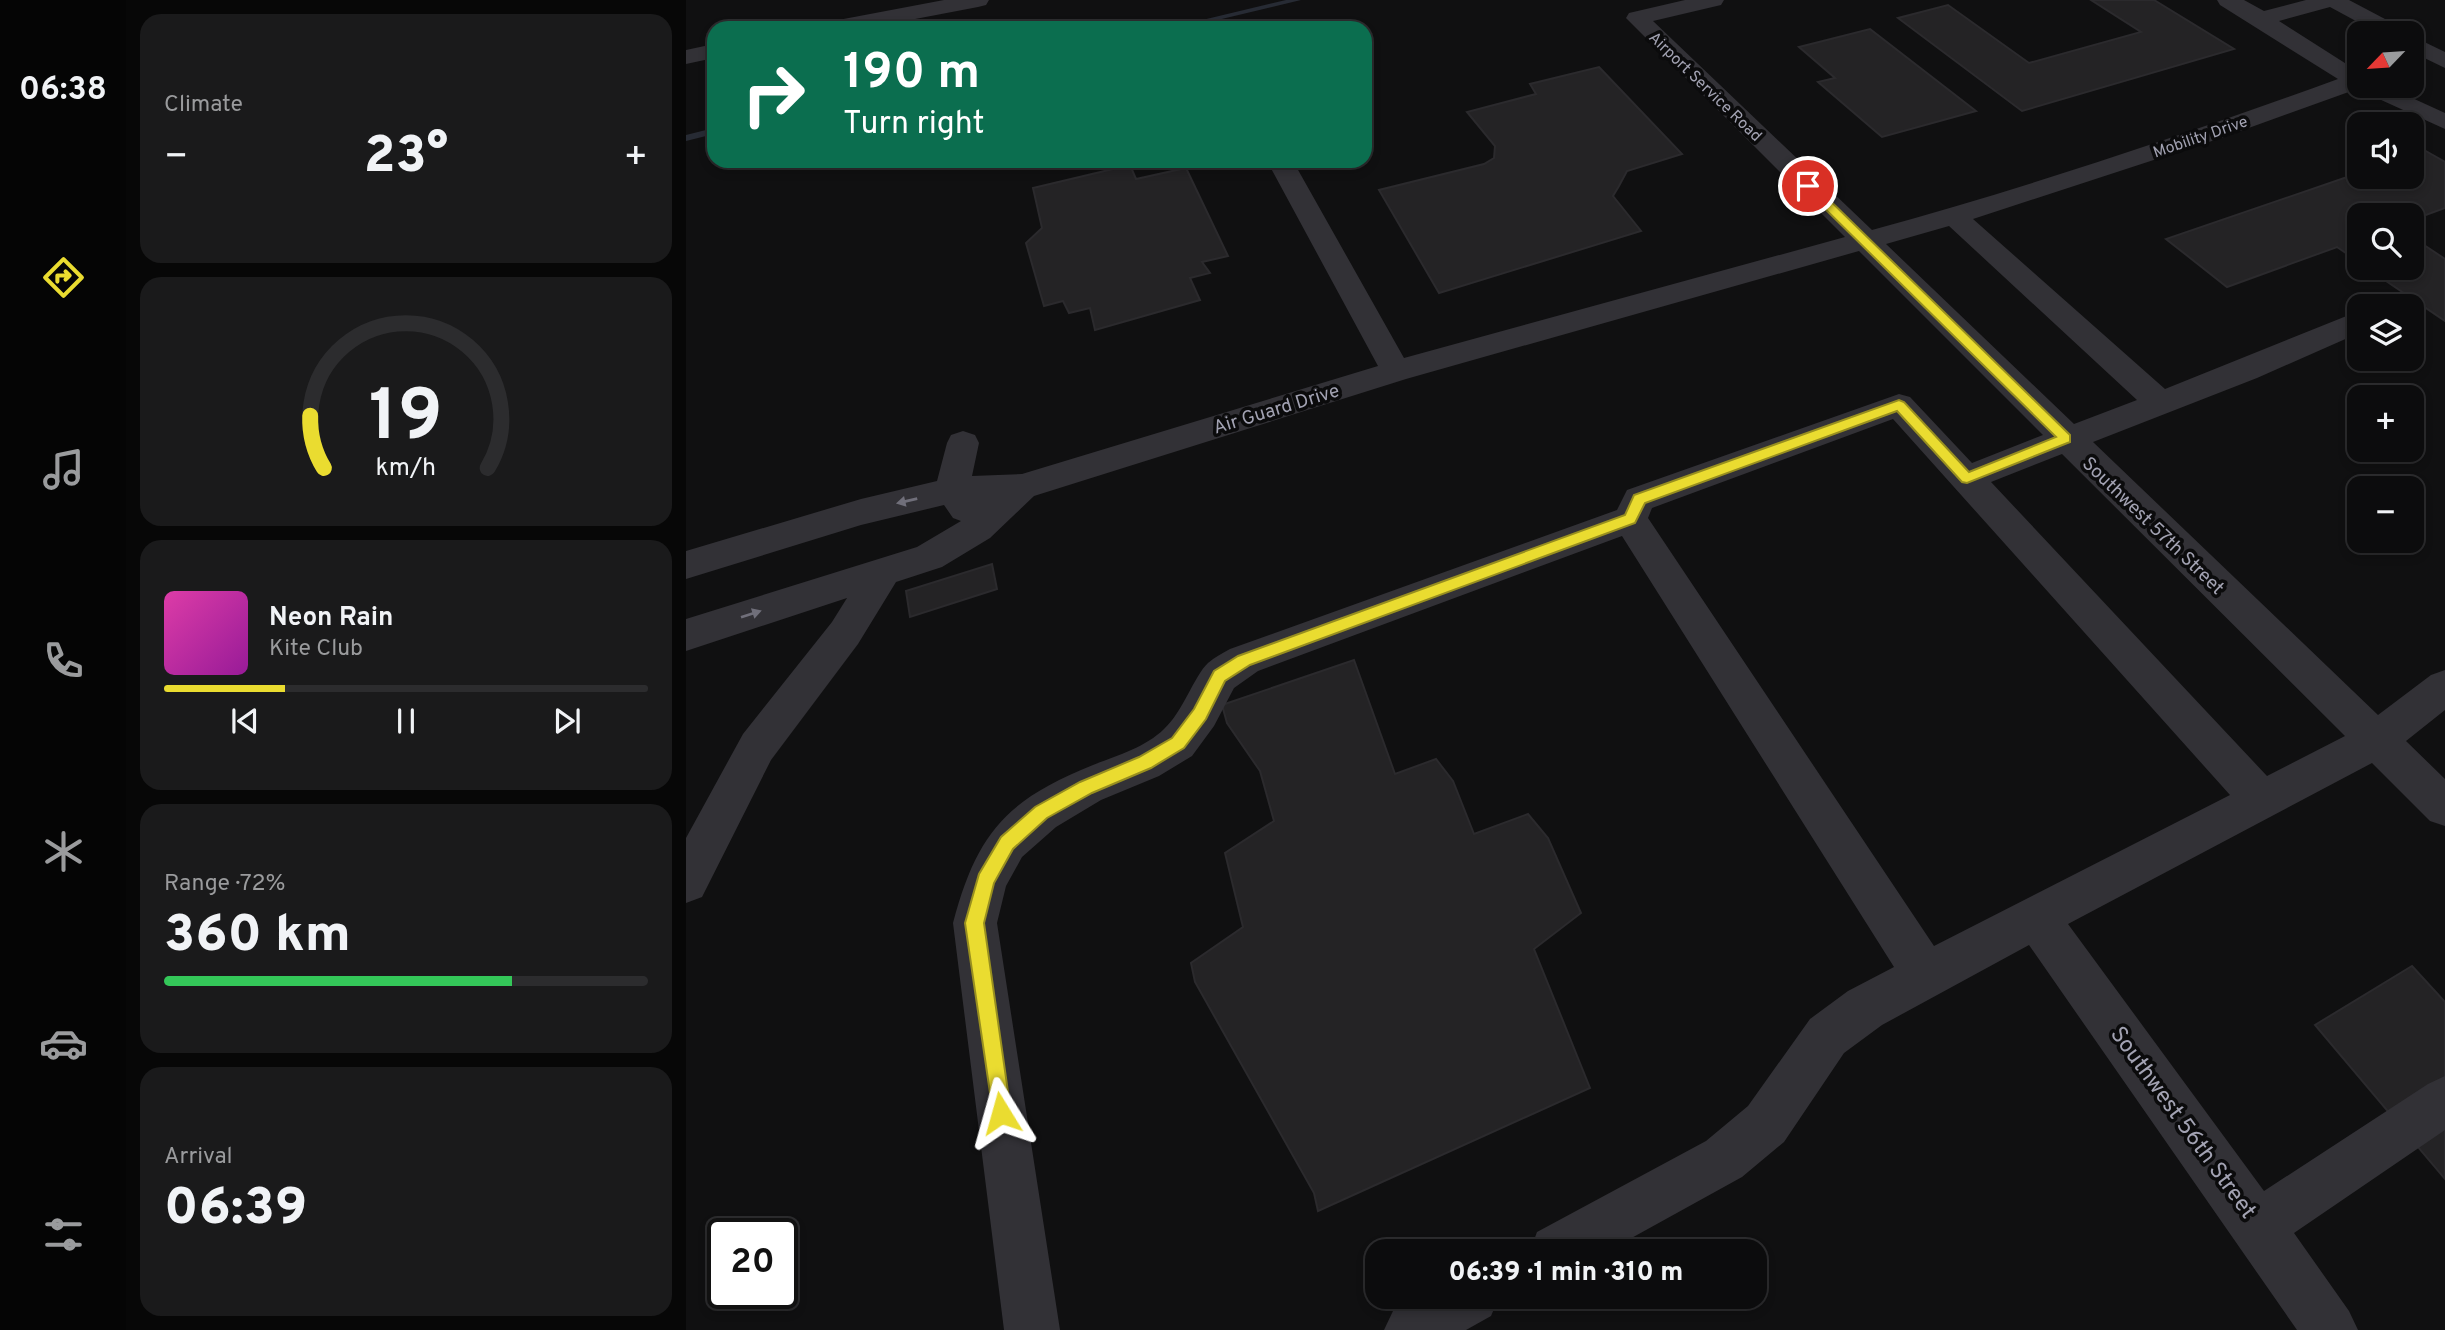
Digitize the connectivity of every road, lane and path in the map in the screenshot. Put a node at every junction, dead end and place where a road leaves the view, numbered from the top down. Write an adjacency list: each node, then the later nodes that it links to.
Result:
1 (978, 0): 7 (lane)
2 (1713, 0): 19 (lane, Airport Service Road)
3 (2228, 0): 6 (lane)
4 (2332, 0): 5 (lane); 8 (lane)
5 (2298, 4): 6 (lane)
6 (2261, 19): 13 (lane)
7 (869, 21)
8 (2371, 21)
9 (2424, 50): 12 (lane)
10 (707, 52): 11 (lane)
11 (686, 57)
12 (2445, 61)
13 (2347, 74)
14 (2347, 88): 18 (lane, Mobility Drive)
15 (2393, 98): 16 (lane)
16 (2445, 122)
17 (1284, 168): 21 (lane)
18 (1954, 216): 19 (lane, Mobility Drive); 22 (lane)
19 (1865, 241): 21 (lane, Air Guard Drive); 23 (lane, Southwest 57th Street)
20 (2347, 326): 22 (lane)
21 (1396, 371): 26 (lane, Air Guard Drive)
22 (2161, 403): 23 (lane)
23 (2065, 439): 25 (lane); 34 (lane, Southwest 57th Street)
24 (963, 443): 27 (lane)
25 (1967, 478): 28 (lane); 35 (lane)
26 (1023, 487): 27 (lane, Air Guard Drive); 29 (lane)
27 (952, 490): 29 (lane); 30 (lane, Air Guard Drive, one-way to 30)
28 (1630, 519): 39 (lane); 44 (lane)
29 (978, 528): 31 (lane)
30 (686, 565)
31 (883, 572): 32 (lane, one-way to 31); 37 (lane)
32 (686, 635)
33 (2445, 687): 34 (lane)
34 (2377, 740): 35 (lane); 36 (lane, Southwest 57th Street)
35 (2261, 799): 38 (lane)
36 (2445, 807)
37 (686, 882)
38 (2035, 916): 39 (lane); 41 (lane, Southwest 56th Street)
39 (1926, 975): 42 (lane)
40 (2445, 1101): 41 (lane)
41 (2259, 1226): 46 (lane, Southwest 56th Street)
42 (1578, 1239)
43 (1450, 1309): 45 (lane)
44 (1032, 1330)
45 (1412, 1330)
46 (2330, 1330)

